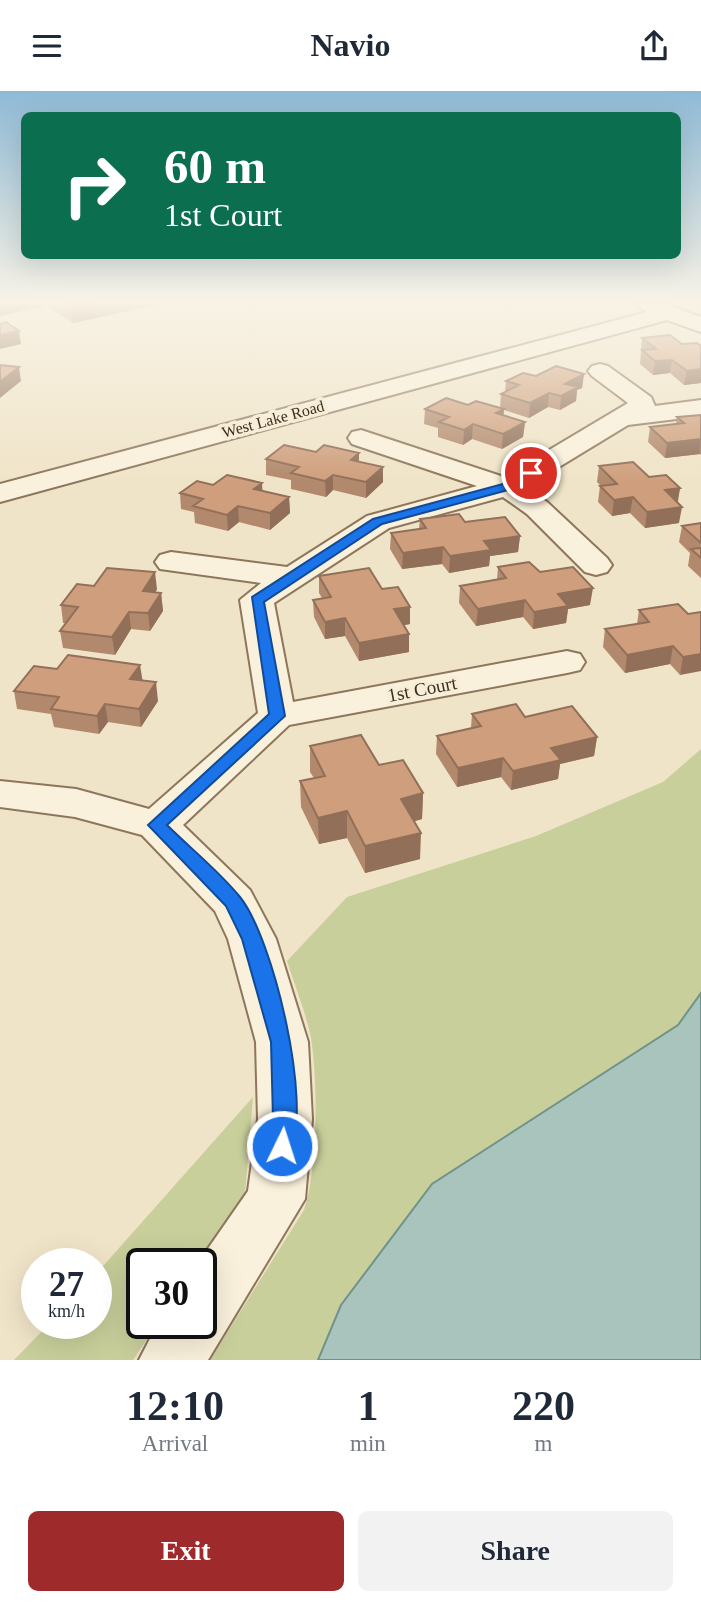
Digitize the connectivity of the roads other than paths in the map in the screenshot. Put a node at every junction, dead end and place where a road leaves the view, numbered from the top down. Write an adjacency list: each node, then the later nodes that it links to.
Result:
1 (460, 363): 7 (street, West Lake Road)
2 (600, 371): 4 (street)
3 (701, 408): 4 (street)
4 (630, 413): 6 (street)
5 (361, 437): 6 (street)
6 (508, 487): 9 (street); 10 (street)
7 (0, 493)
8 (171, 562): 10 (street)
9 (596, 565)
10 (292, 577): 12 (street)
11 (567, 662): 12 (street, 1st Court)
12 (278, 716): 14 (street)
13 (0, 794): 14 (street)
14 (157, 825): 15 (street)
15 (217, 1289)
16 (185, 1339): 17 (street)
17 (171, 1360)

